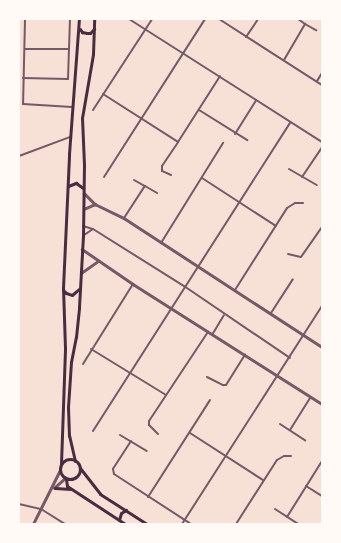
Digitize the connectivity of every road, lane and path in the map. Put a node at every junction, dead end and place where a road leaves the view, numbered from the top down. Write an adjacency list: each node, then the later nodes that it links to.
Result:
1 (25, 19): 17 (street)
2 (70, 19): 18 (street)
3 (79, 19): 12 (main road)
4 (129, 19): 14 (street)
5 (152, 19): 14 (street)
6 (205, 19): 19 (street)
7 (219, 19): 16 (street)
8 (258, 19): 16 (street)
9 (298, 19): 11 (street)
10 (95, 20): 13 (main road)
11 (305, 24): 15 (street); 20 (street)
12 (79, 27): 13 (main road); 28 (main road)
13 (94, 29): 50 (main road)
14 (146, 30): 19 (street); 26 (street)
15 (316, 30)
16 (246, 37): 20 (street)
17 (24, 49): 18 (street); 23 (street)
18 (70, 49): 23 (street)
19 (183, 53): 22 (street); 31 (street)
20 (284, 60): 24 (street)
21 (322, 73): 24 (street)
22 (220, 76): 27 (street); 30 (street)
23 (23, 78): 28 (street)
24 (316, 81): 25 (street)
25 (322, 85)
26 (103, 94): 29 (street); 31 (street)
27 (256, 101): 32 (street); 33 (street)
28 (74, 108): 34 (main road)
29 (93, 110)
30 (198, 110): 33 (street); 36 (street)
31 (142, 119): 36 (street); 43 (street)
32 (290, 123): 37 (street); 53 (street)
33 (235, 134): 35 (street)
34 (71, 137): 40 (street); 48 (main road)
35 (247, 140)
36 (178, 142): 42 (street)
37 (322, 142)
38 (223, 143): 45 (street)
39 (322, 146): 44 (street)
40 (19, 156)
41 (290, 169): 44 (street)
42 (171, 175)
43 (104, 177)
44 (302, 177): 47 (street)
45 (202, 178): 53 (street); 65 (street)
46 (134, 180): 49 (street)
47 (316, 185)
48 (68, 186): 50 (main road); 74 (main road)
49 (144, 186): 52 (street); 57 (street)
50 (83, 188): 51 (main road)
51 (84, 193): 55 (street); 56 (main road)
52 (157, 193)
53 (238, 202): 59 (street); 69 (street)
54 (303, 203): 59 (street)
55 (95, 204): 56 (street); 57 (street)
56 (84, 209): 58 (main road)
57 (124, 218): 65 (street)
58 (83, 226): 61 (street); 64 (main road)
59 (276, 226): 76 (street)
60 (322, 227): 62 (street)
61 (93, 229): 64 (street); 73 (street)
62 (319, 232): 63 (street); 67 (street)
63 (322, 234)
64 (83, 236): 66 (main road)
65 (161, 243): 69 (street)
66 (81, 248): 68 (street); 70 (main road)
67 (288, 254)
68 (99, 261): 70 (street); 72 (street)
69 (197, 267): 73 (street); 76 (street)
70 (80, 274): 75 (main road)
71 (293, 279): 79 (street)
72 (134, 284): 78 (street); 85 (street)
73 (184, 286): 78 (street); 80 (street)
74 (62, 288): 75 (main road); 109 (main road)
75 (79, 289): 107 (main road)
76 (235, 290): 79 (street)
77 (322, 306): 83 (street)
78 (171, 308): 81 (street); 89 (street)
79 (270, 314): 83 (street)
80 (225, 315): 82 (street); 87 (street)
81 (208, 332): 82 (street); 92 (street)
82 (212, 335): 86 (street)
83 (303, 335): 84 (street); 87 (street)
84 (322, 347)
85 (91, 349): 88 (street); 89 (street)
86 (245, 355): 90 (street); 91 (street)
87 (290, 358): 90 (street)
88 (83, 364)
89 (130, 373): 92 (street); 98 (street)
90 (278, 376): 93 (street); 105 (street)
91 (207, 377)
92 (166, 395): 100 (street)
93 (311, 397): 95 (street); 97 (street)
94 (210, 400): 99 (street)
95 (322, 404)
96 (280, 424): 97 (street)
97 (290, 430): 102 (street)
98 (93, 431)
99 (190, 433): 105 (street); 119 (street)
100 (158, 434)
101 (120, 435): 103 (street)
102 (305, 440)
103 (130, 441): 104 (street); 119 (street)
104 (147, 451)
105 (226, 456): 113 (street); 126 (street)
106 (291, 456): 113 (street)
107 (75, 461): 109 (main road); 110 (main road)
108 (322, 461): 114 (street)
109 (61, 464): 111 (main road)
110 (80, 468): 112 (main road); 123 (main road)
111 (60, 470): 112 (main road); 117 (street)
112 (65, 478): 115 (street); 116 (main road)
113 (264, 480): 133 (street)
114 (306, 486): 118 (street); 124 (street)
115 (55, 488): 116 (main road); 117 (street)
116 (73, 490): 125 (main road)
117 (51, 491): 121 (street)
118 (322, 496)
119 (148, 497): 126 (street)
120 (19, 504): 121 (street)
121 (41, 509): 127 (street); 128 (street)
122 (275, 509): 124 (street)
123 (126, 510): 125 (main road); 130 (main road)
124 (287, 516): 134 (street)
125 (120, 520): 129 (main road)
126 (185, 520): 131 (street); 132 (street)
127 (33, 524)
128 (64, 524)
129 (125, 524)
130 (147, 524)
131 (182, 524)
132 (191, 524)
133 (236, 524)
134 (298, 524)

